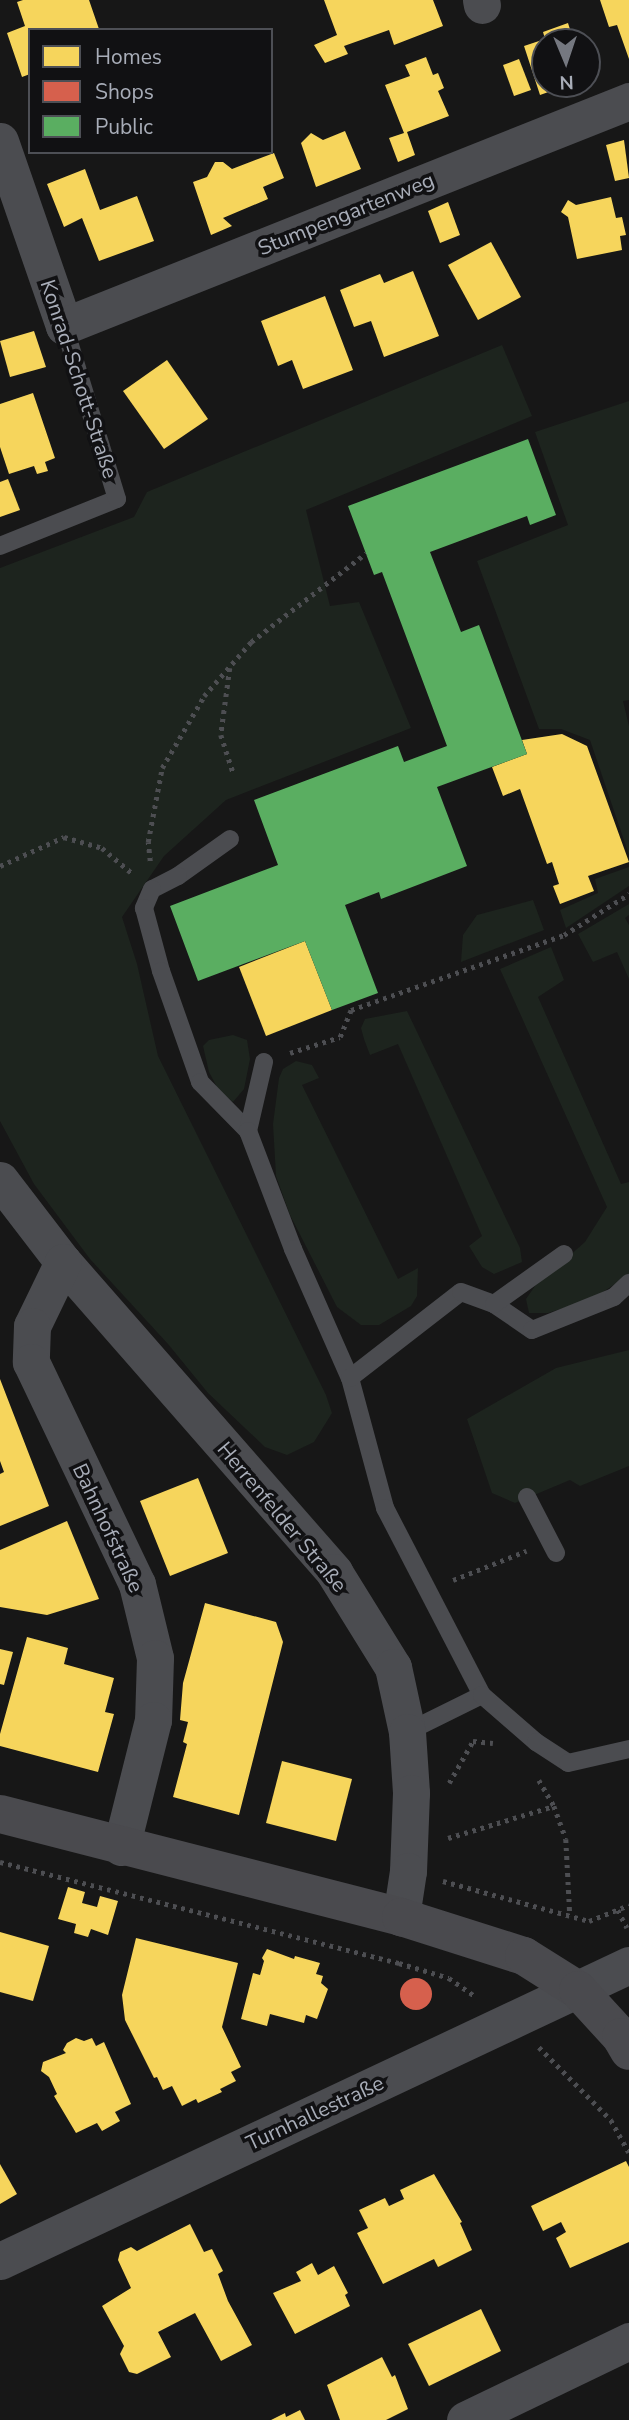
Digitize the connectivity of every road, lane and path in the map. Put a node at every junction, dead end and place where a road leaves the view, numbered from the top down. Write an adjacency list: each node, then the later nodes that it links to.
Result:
1 (629, 101): 3 (street, Stumpengartenweg)
2 (0, 141): 3 (street, Konrad-Schott-Straße)
3 (64, 326): 4 (lane, Konrad-Schott-Straße)
4 (0, 546)
5 (366, 553): 6 (path)
6 (230, 666): 7 (path); 10 (path)
7 (233, 773)
8 (230, 839): 10 (lane)
9 (0, 866): 10 (path)
10 (152, 889): 13 (lane)
11 (629, 894): 12 (path)
12 (264, 1062): 13 (lane)
13 (248, 1131): 19 (lane)
14 (0, 1180): 16 (street, Herrenfelder Straße)
15 (564, 1254): 18 (lane)
16 (63, 1262): 24 (street, Herrenfelder Straße); 33 (street, Bahnhofstraße)
17 (629, 1283): 18 (lane)
18 (494, 1304): 19 (lane)
19 (350, 1378): 22 (lane)
20 (527, 1497): 21 (lane)
21 (553, 1547): 22 (path)
22 (428, 1590): 23 (lane)
23 (482, 1695): 24 (lane); 25 (lane)
24 (407, 1732): 36 (street, Herrenfelder Straße)
25 (536, 1742): 27 (lane); 29 (path)
26 (496, 1743): 28 (path)
27 (629, 1749)
28 (445, 1792)
29 (554, 1805): 32 (path); 41 (path)
30 (0, 1814): 33 (street)
31 (447, 1826): 32 (path)
32 (447, 1838): 34 (path)
33 (121, 1847): 42 (street)
34 (447, 1849)
35 (0, 1861): 46 (path)
36 (408, 1871): 38 (path); 42 (street, Herrenfelder Straße)
37 (445, 1871): 38 (path)
38 (445, 1882): 41 (path)
39 (629, 1905): 40 (path)
40 (618, 1910): 41 (path); 43 (path)
41 (570, 1916)
42 (401, 1917): 45 (street)
43 (629, 1931)
44 (629, 1965): 45 (street, Turnhallestraße)
45 (579, 1990): 46 (street, Turnhallestraße); 47 (street)
46 (510, 2022): 48 (path); 49 (street, Turnhallestraße)
47 (629, 2051)
48 (629, 2152)
49 (0, 2261)
50 (629, 2341): 51 (street)
51 (465, 2420)

